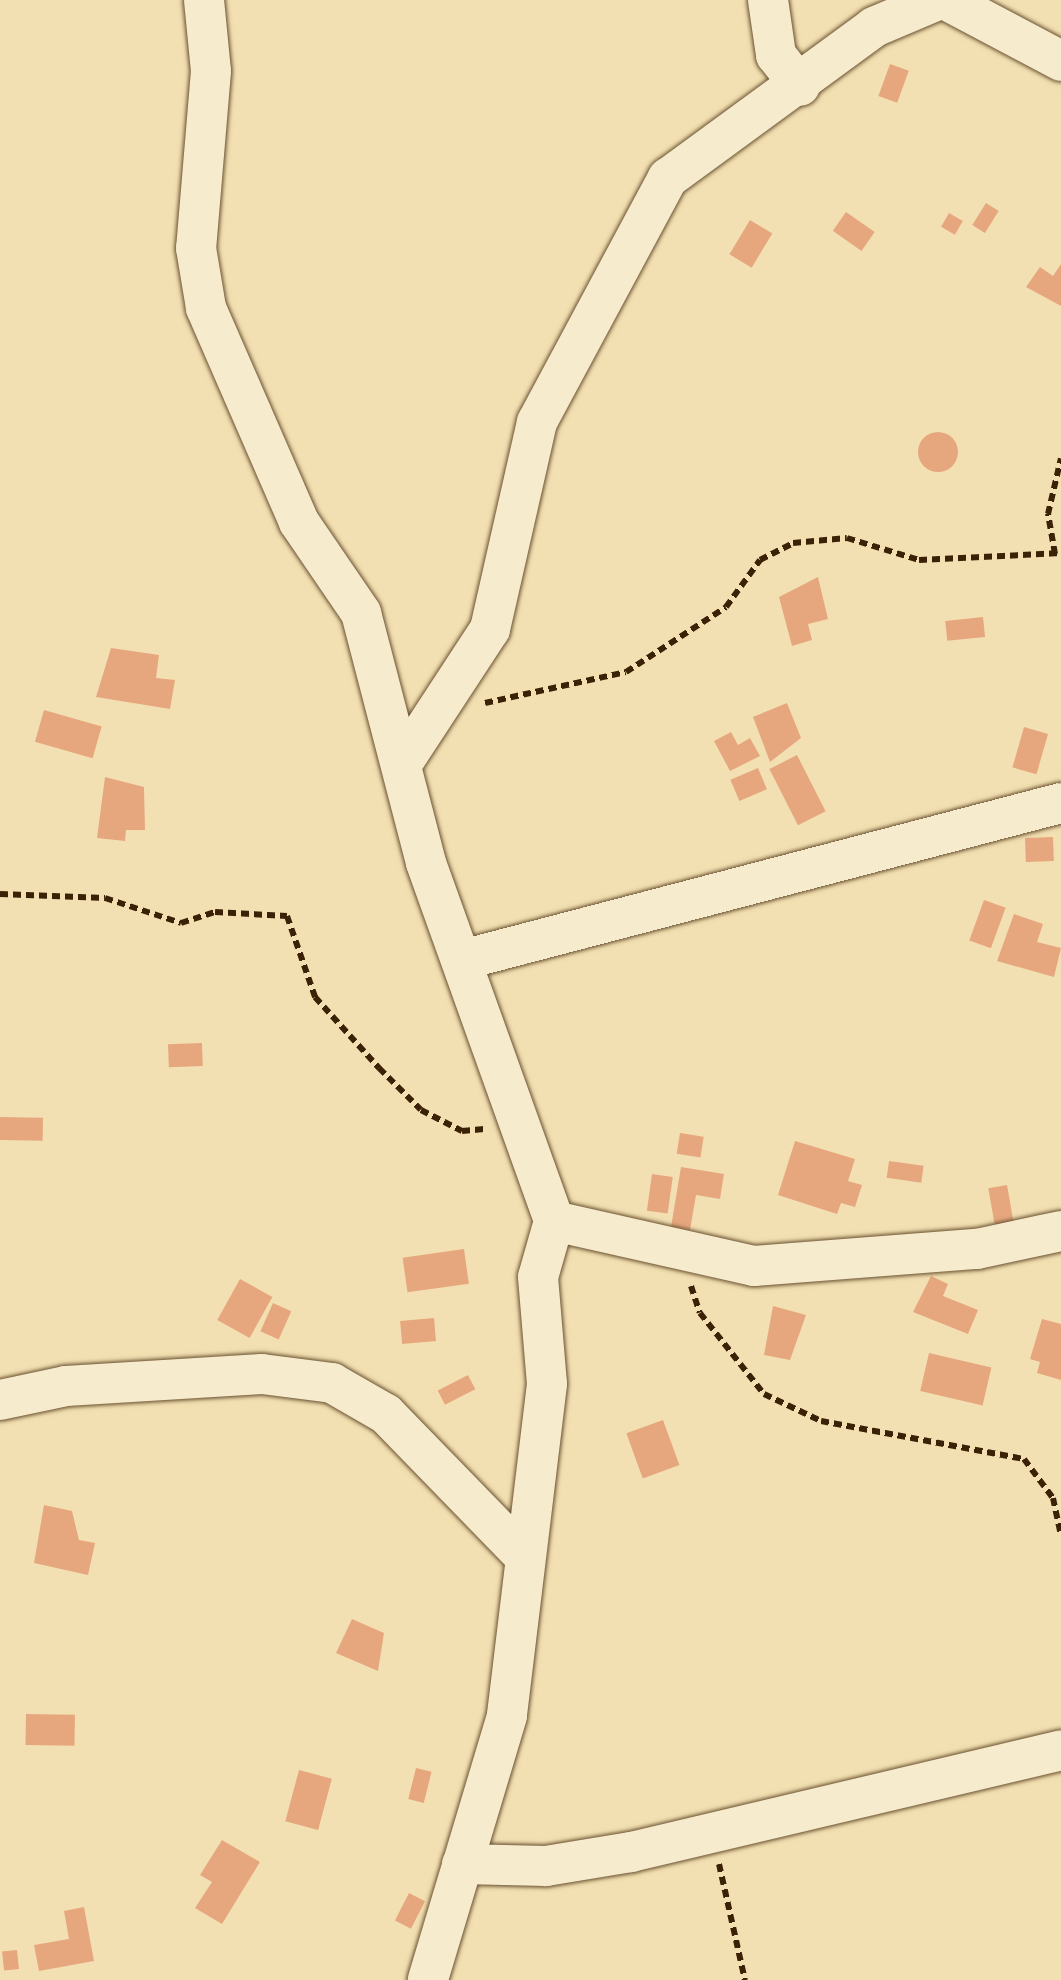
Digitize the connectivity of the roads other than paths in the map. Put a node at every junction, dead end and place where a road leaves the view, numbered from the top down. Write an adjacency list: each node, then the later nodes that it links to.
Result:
1 (204, 0): 7 (street)
2 (768, 0): 6 (street)
3 (938, 0): 6 (street)
4 (946, 0): 5 (street)
5 (1061, 60)
6 (800, 86): 7 (street)
7 (403, 762): 9 (street)
8 (1061, 802): 9 (street)
9 (462, 960): 10 (street)
10 (554, 1221): 11 (street); 13 (street)
11 (1061, 1230)
12 (0, 1400): 13 (street)
13 (522, 1554): 15 (street)
14 (1061, 1750): 15 (street)
15 (462, 1864): 16 (street)
16 (428, 1980)

